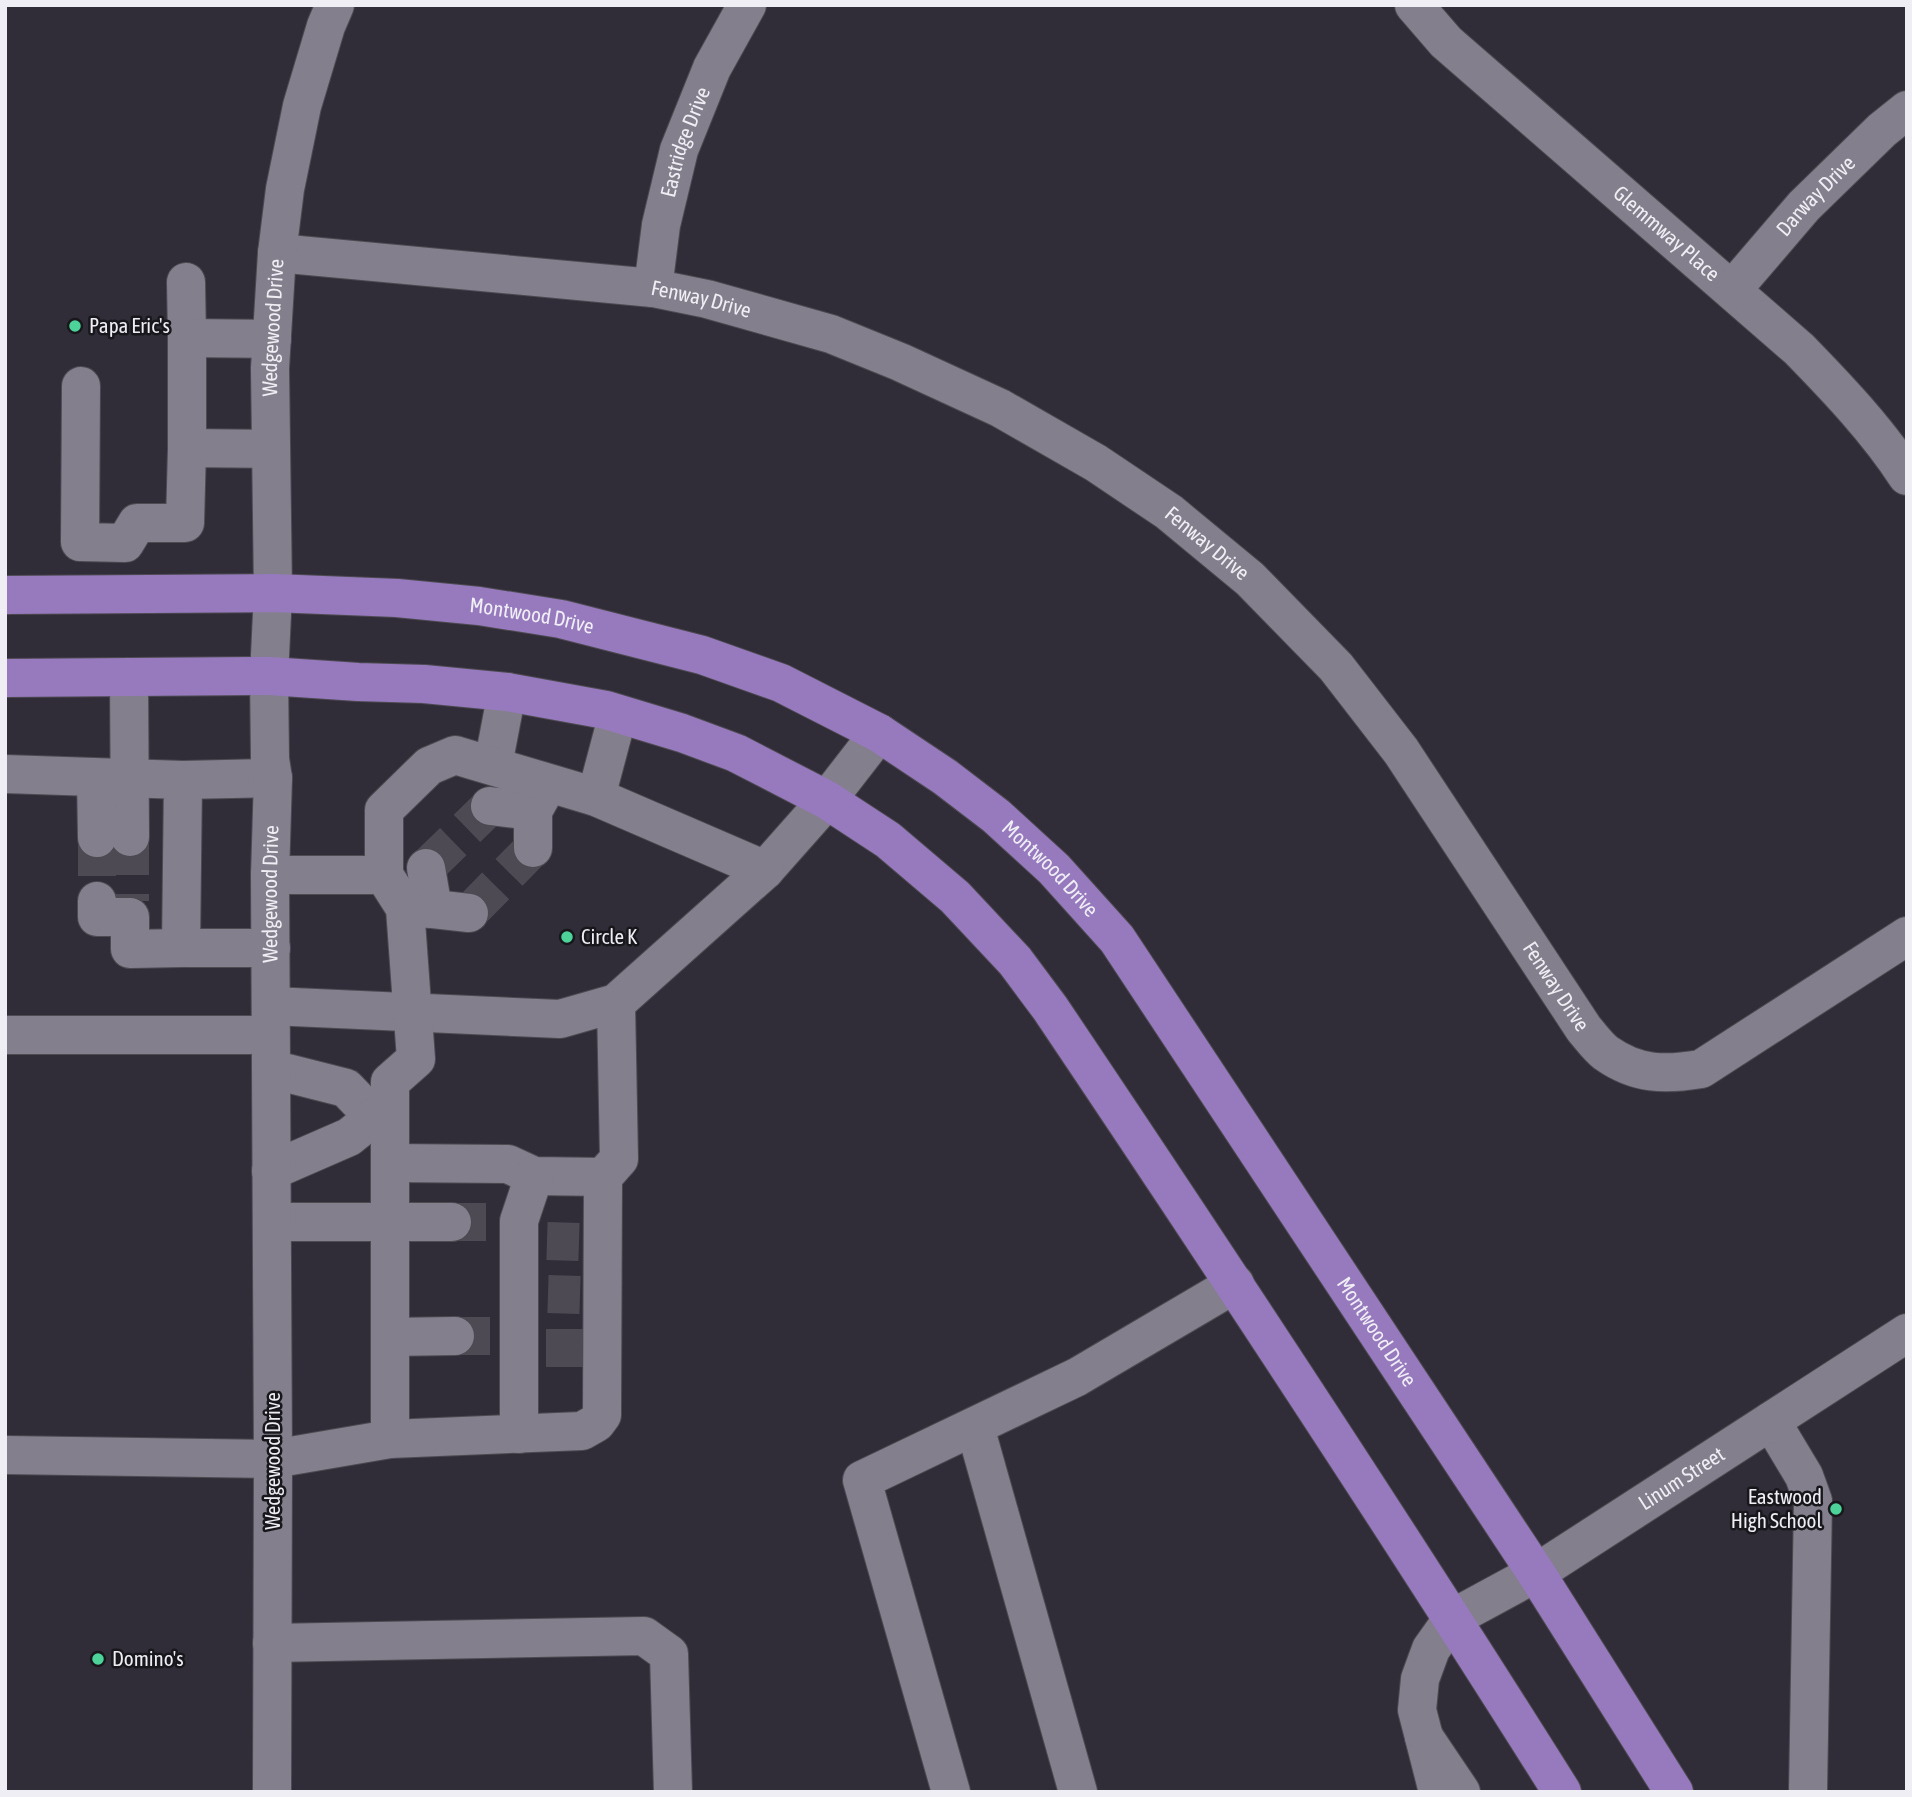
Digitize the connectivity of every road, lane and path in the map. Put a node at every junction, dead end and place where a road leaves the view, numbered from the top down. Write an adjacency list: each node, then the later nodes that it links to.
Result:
1 (335, 5): 5 (street, Wedgewood Drive)
2 (747, 5): 7 (street, Eastridge Drive)
3 (1414, 5): 8 (street, Glemmway Place)
4 (1907, 110): 8 (street, Darway Drive)
5 (277, 253): 7 (street, Fenway Drive); 10 (street, Wedgewood Drive)
6 (186, 282): 9 (street)
7 (653, 288): 41 (street, Fenway Drive)
8 (1732, 290): 14 (street, Glemmway Place)
9 (187, 338): 10 (street); 12 (street)
10 (272, 339): 13 (street, Wedgewood Drive)
11 (80, 386): 15 (street)
12 (187, 448): 13 (street); 15 (street)
13 (271, 449): 16 (street, Wedgewood Drive)
14 (1907, 476)
15 (79, 542): 18 (street)
16 (273, 593): 18 (main road, Montwood Drive); 19 (street, Wedgewood Drive); 24 (main road, Montwood Drive)
17 (5, 594): 18 (main road, Montwood Drive)
18 (79, 594)
19 (269, 676): 21 (main road); 22 (main road); 28 (street, Wedgewood Drive)
20 (5, 678): 21 (main road)
21 (129, 678): 27 (street)
22 (508, 692): 23 (main road); 25 (street)
23 (618, 714): 30 (street); 31 (main road)
24 (879, 733): 31 (street); 67 (main road, Montwood Drive)
25 (493, 765): 33 (street); 37 (street)
26 (5, 775): 27 (street)
27 (113, 778): 29 (street); 34 (street)
28 (273, 778): 29 (street); 38 (street, Wedgewood Drive)
29 (183, 780): 42 (street)
30 (596, 797): 33 (street); 36 (street)
31 (827, 800): 36 (street); 56 (main road)
32 (490, 806): 33 (street)
33 (538, 814)
34 (114, 838)
35 (426, 868): 40 (street)
36 (765, 870): 44 (street)
37 (384, 875): 38 (street); 40 (street)
38 (270, 876): 43 (street, Wedgewood Drive)
39 (119, 906): 42 (street)
40 (436, 910): 45 (street)
41 (1907, 936)
42 (181, 948): 43 (street)
43 (271, 948): 47 (street, Wedgewood Drive)
44 (616, 1003): 45 (street); 52 (street)
45 (411, 1013): 47 (street); 48 (street)
46 (5, 1035): 47 (street)
47 (271, 1037): 48 (street); 50 (street, Wedgewood Drive)
48 (382, 1118): 49 (street); 50 (street)
49 (390, 1163): 51 (street); 54 (street)
50 (271, 1171): 53 (street, Wedgewood Drive)
51 (534, 1176): 52 (street); 55 (street)
52 (603, 1177): 55 (street)
53 (272, 1222): 54 (street); 66 (street, Wedgewood Drive)
54 (390, 1223): 55 (street); 59 (street)
55 (529, 1233): 57 (street); 57 (street)
56 (1235, 1284): 62 (street); 68 (main road)
57 (563, 1295): 60 (street); 60 (street)
58 (1907, 1333): 61 (street, Linum Street)
59 (390, 1337): 60 (street); 64 (street)
60 (531, 1343): 63 (street); 63 (street)
61 (1771, 1421): 67 (street, Linum Street); 79 (street)
62 (975, 1427): 73 (street); 74 (street)
63 (519, 1433): 64 (street)
64 (390, 1439): 66 (street)
65 (5, 1455): 66 (street)
66 (273, 1459): 69 (street, Wedgewood Drive)
67 (1536, 1573): 68 (street, Linum Street); 78 (main road, Montwood Drive)
68 (1453, 1618): 70 (street); 77 (main road)
69 (272, 1643): 71 (street, Wedgewood Drive); 72 (street)
70 (1424, 1737): 75 (street); 76 (street)
71 (272, 1792)
72 (673, 1792)
73 (951, 1792)
74 (1078, 1792)
75 (1438, 1792)
76 (1461, 1792)
77 (1562, 1792)
78 (1674, 1792)
79 (1808, 1792)

